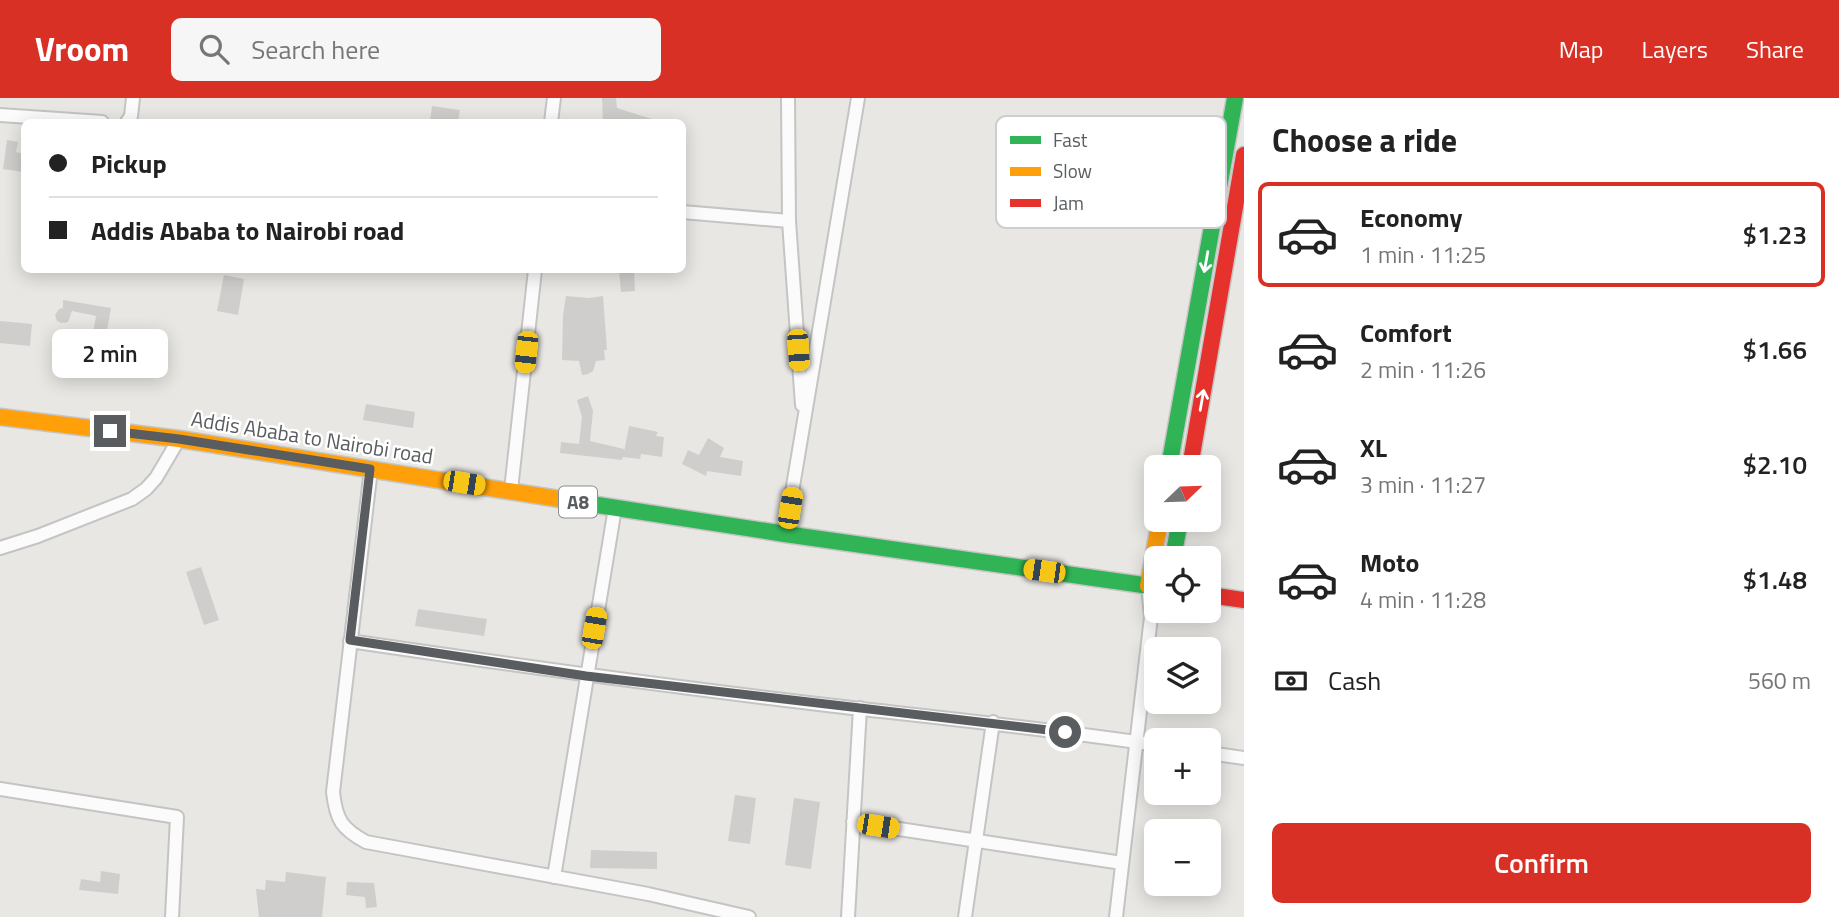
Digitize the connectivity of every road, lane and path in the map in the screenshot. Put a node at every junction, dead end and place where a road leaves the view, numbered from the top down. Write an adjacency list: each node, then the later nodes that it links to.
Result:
1 (133, 98): 8 (street)
2 (554, 98): 9 (street)
3 (788, 98): 14 (street)
4 (858, 98): 18 (street)
5 (1235, 98): 10 (main road, one-way to 10)
6 (0, 115): 7 (street)
7 (58, 119)
8 (129, 119)
9 (551, 119)
10 (1226, 148)
11 (1244, 155): 12 (main road)
12 (1241, 188): 21 (main road, one-way to 12)
13 (686, 212): 14 (street)
14 (789, 221): 18 (street)
15 (1212, 228): 20 (main road, one-way to 20)
16 (535, 273): 23 (street)
17 (0, 417): 19 (main road, Addis Ababa to Nairobi road / A8)
18 (803, 428): 25 (street)
19 (179, 439): 22 (main road, Addis Ababa to Nairobi road / A8); 26 (street)
20 (1171, 455)
21 (1192, 455)
22 (370, 469): 23 (main road, Addis Ababa to Nairobi road / A8); 31 (street)
23 (511, 490): 24 (main road, Addis Ababa to Nairobi road / A8)
24 (615, 508): 25 (main road, Addis Ababa to Nairobi road / A8); 32 (street)
25 (786, 534): 27 (main road, Addis Ababa to Nairobi road / A8)
26 (0, 548)
27 (1144, 585)
28 (1221, 597): 29 (main road)
29 (1244, 600)
30 (1152, 623): 35 (street)
31 (350, 640): 32 (street); 43 (street)
32 (586, 676): 33 (street); 43 (street)
33 (860, 708): 34 (street); 40 (street)
34 (993, 722): 35 (street); 41 (street)
35 (1136, 742): 36 (street); 42 (street)
36 (1144, 743)
37 (1221, 755): 38 (street)
38 (1244, 758)
39 (0, 789): 44 (street)
40 (853, 822): 41 (street); 46 (street)
41 (976, 841): 42 (street); 47 (street)
42 (1122, 863): 48 (street)
43 (554, 877): 45 (street)
44 (172, 917)
45 (749, 917)
46 (848, 917)
47 (965, 917)
48 (1115, 917)

